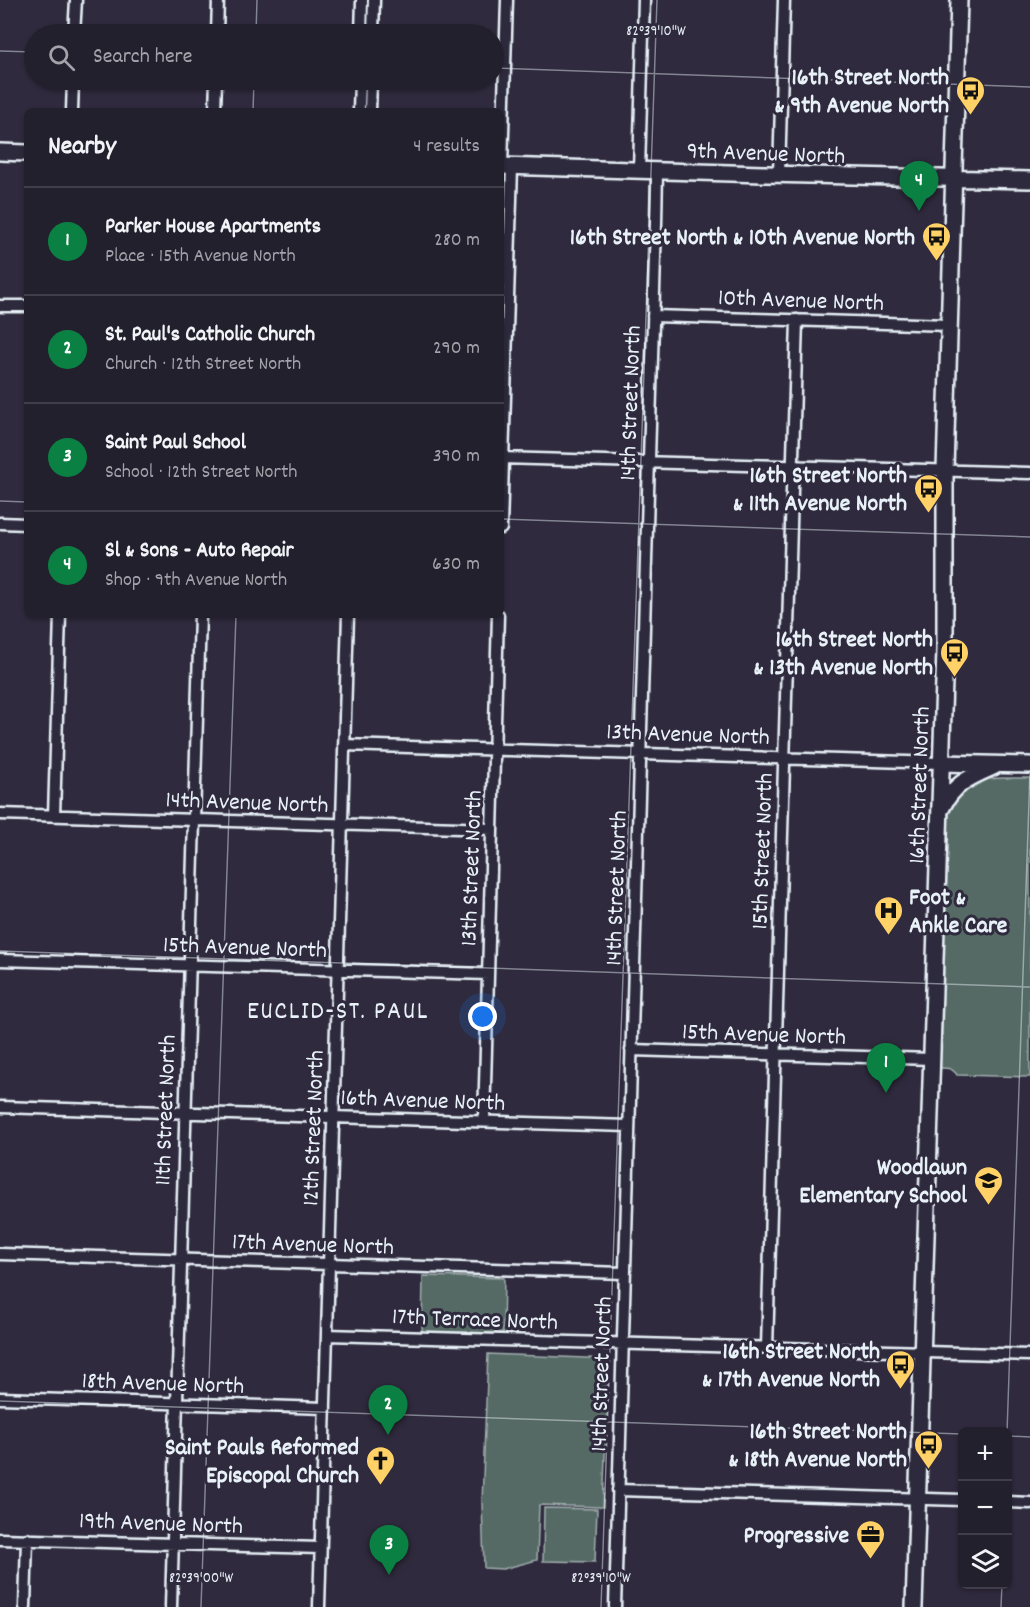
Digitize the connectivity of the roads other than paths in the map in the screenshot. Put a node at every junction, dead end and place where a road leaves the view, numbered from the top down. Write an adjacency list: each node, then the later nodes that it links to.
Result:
1 (76, 0): 9 (street)
2 (218, 0): 10 (street)
3 (362, 0): 11 (street)
4 (374, 0): 12 (street)
5 (507, 0): 23 (street)
6 (644, 0): 24 (street)
7 (784, 0): 26 (street)
8 (958, 0): 27 (street, 16th Street North)
9 (75, 24)
10 (217, 24)
11 (361, 24)
12 (373, 24)
13 (73, 90): 17 (street)
14 (216, 90): 18 (street)
15 (360, 90): 19 (street)
16 (371, 90): 20 (street)
17 (72, 108)
18 (215, 108)
19 (359, 108)
20 (370, 108)
21 (0, 152): 22 (street)
22 (24, 153)
23 (505, 166): 24 (street, 9th Avenue North); 29 (street)
24 (639, 170): 25 (street, 9th Avenue North)
25 (657, 171): 26 (street, 9th Avenue North); 32 (street, 14th Street North)
26 (779, 174): 27 (street, 9th Avenue North)
27 (953, 180): 28 (street, 9th Avenue North); 34 (street, 16th Street North)
28 (1030, 180)
29 (504, 263)
30 (0, 306): 31 (street)
31 (24, 306)
32 (653, 316): 33 (street, 10th Avenue North); 36 (street, 14th Street North)
33 (797, 320): 34 (street, 10th Avenue North); 37 (street, 15th Street North)
34 (949, 325): 38 (street, 16th Street North)
35 (504, 458): 36 (street)
36 (648, 462): 37 (street); 48 (street, 14th Street North)
37 (793, 466): 38 (street); 49 (street, 15th Street North)
38 (945, 470): 39 (street); 50 (street, 16th Street North)
39 (1030, 472)
40 (0, 523): 41 (street)
41 (24, 524)
42 (60, 618): 55 (street)
43 (200, 618): 56 (street, 11th Street North)
44 (348, 618): 46 (street, 12th Street North)
45 (498, 618): 47 (street, 13th Street North)
46 (344, 745): 47 (street, 13th Avenue North); 57 (street, 12th Street North)
47 (494, 750): 48 (street, 13th Avenue North); 58 (street, 13th Street North)
48 (640, 754): 49 (street, 13th Avenue North); 63 (street, 14th Street North)
49 (784, 758): 50 (street, 13th Avenue North); 64 (street, 15th Street North)
50 (941, 763): 51 (street, 13th Avenue North); 53 (street, 16th Street North)
51 (999, 765): 52 (street, 13th Avenue North); 53 (street)
52 (1030, 765)
53 (939, 812): 65 (street, 16th Street North)
54 (0, 814): 55 (street, 14th Avenue North)
55 (54, 816): 56 (street, 14th Avenue North)
56 (194, 820): 57 (street, 14th Avenue North); 60 (street, 11th Street North)
57 (342, 824): 58 (street, 14th Avenue North); 61 (street, 12th Street North)
58 (492, 829): 62 (street, 13th Street North)
59 (0, 960): 60 (street, 15th Avenue North)
60 (190, 966): 61 (street, 15th Avenue North); 67 (street, 11th Street North)
61 (338, 970): 62 (street, 15th Avenue North); 68 (street, 12th Street North)
62 (488, 974): 69 (street, 13th Street North)
63 (631, 1050): 64 (street, 15th Avenue North); 70 (street, 14th Street North)
64 (776, 1054): 65 (street, 15th Avenue North); 77 (street, 15th Street North)
65 (932, 1059): 78 (street, 16th Street North)
66 (0, 1107): 67 (street, 16th Avenue North)
67 (185, 1113): 68 (street, 16th Avenue North); 72 (street, 11th Street North)
68 (333, 1117): 69 (street, 16th Avenue North); 73 (street, 12th Street North)
69 (483, 1121): 70 (street, 16th Avenue North)
70 (629, 1126): 74 (street, 14th Street North)
71 (0, 1254): 72 (street, 17th Avenue North)
72 (181, 1260): 73 (street, 17th Avenue North); 81 (street, 11th Street North)
73 (329, 1264): 74 (street, 17th Avenue North); 75 (street, 12th Street North)
74 (624, 1273): 76 (street, 14th Street North)
75 (327, 1335): 76 (street, 17th Terrace North); 82 (street, 12th Street North)
76 (622, 1343): 77 (street); 83 (street, 14th Street North)
77 (767, 1348): 78 (street)
78 (922, 1352): 79 (street); 84 (street, 16th Street North)
79 (1030, 1355)
80 (0, 1398): 81 (street, 18th Avenue North)
81 (177, 1403): 82 (street, 18th Avenue North); 90 (street, 11th Street North)
82 (325, 1408): 91 (street, 12th Street North)
83 (618, 1490): 84 (street); 95 (street, 14th Street North)
84 (918, 1499): 85 (street); 96 (street, 16th Street North)
85 (958, 1500)
86 (1012, 1502): 87 (street)
87 (1030, 1503)
88 (0, 1539): 89 (street, 19th Avenue North)
89 (27, 1539): 90 (street, 19th Avenue North); 92 (street)
90 (172, 1544): 91 (street, 19th Avenue North); 93 (street, 11th Street North)
91 (320, 1548): 94 (street, 12th Street North)
92 (25, 1607)
93 (171, 1607)
94 (319, 1607)
95 (615, 1607)
96 (914, 1607)

